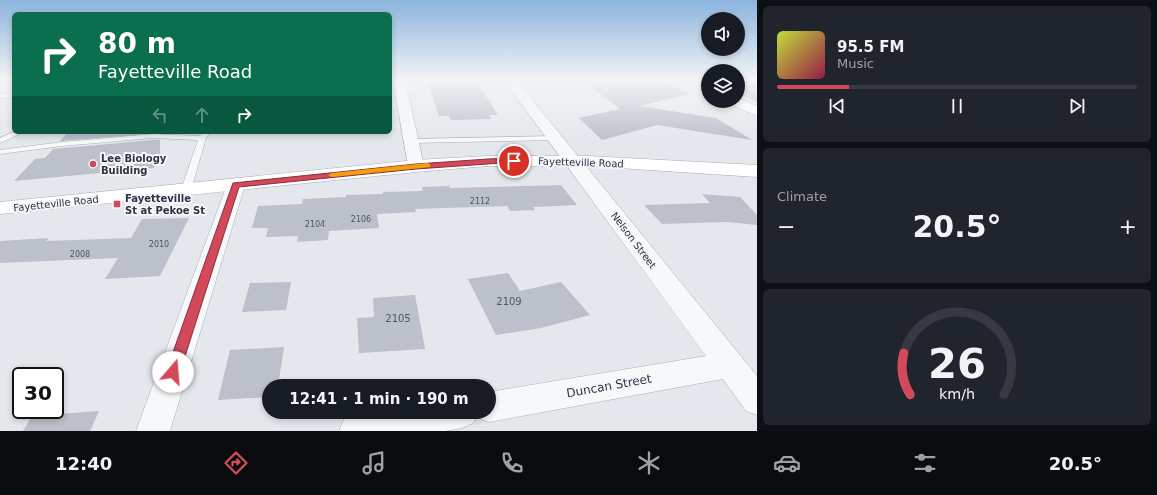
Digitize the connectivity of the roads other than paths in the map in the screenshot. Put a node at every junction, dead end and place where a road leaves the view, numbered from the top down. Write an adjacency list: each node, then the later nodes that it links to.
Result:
1 (403, 100): 9 (street)
2 (526, 100): 7 (street, Nelson Street)
3 (745, 106): 4 (main road)
4 (757, 112)
5 (16, 134): 8 (lane)
6 (204, 135): 10 (lane); 15 (lane)
7 (557, 138): 9 (lane); 11 (street, Nelson Street)
8 (0, 141)
9 (411, 141): 12 (street)
10 (0, 152)
11 (574, 161): 12 (main road, Fayetteville Road); 13 (main road, Fayetteville Road); 17 (street, Nelson Street)
12 (416, 166): 14 (main road, Fayetteville Road)
13 (757, 171)
14 (236, 185): 15 (main road, Fayetteville Road); 21 (street)
15 (186, 190): 16 (main road, Fayetteville Road)
16 (0, 208)
17 (729, 365): 18 (street, Nelson Street); 19 (street, Duncan Street)
18 (757, 400)
19 (496, 406)
20 (423, 419): 22 (street)
21 (153, 431)
22 (356, 431)

